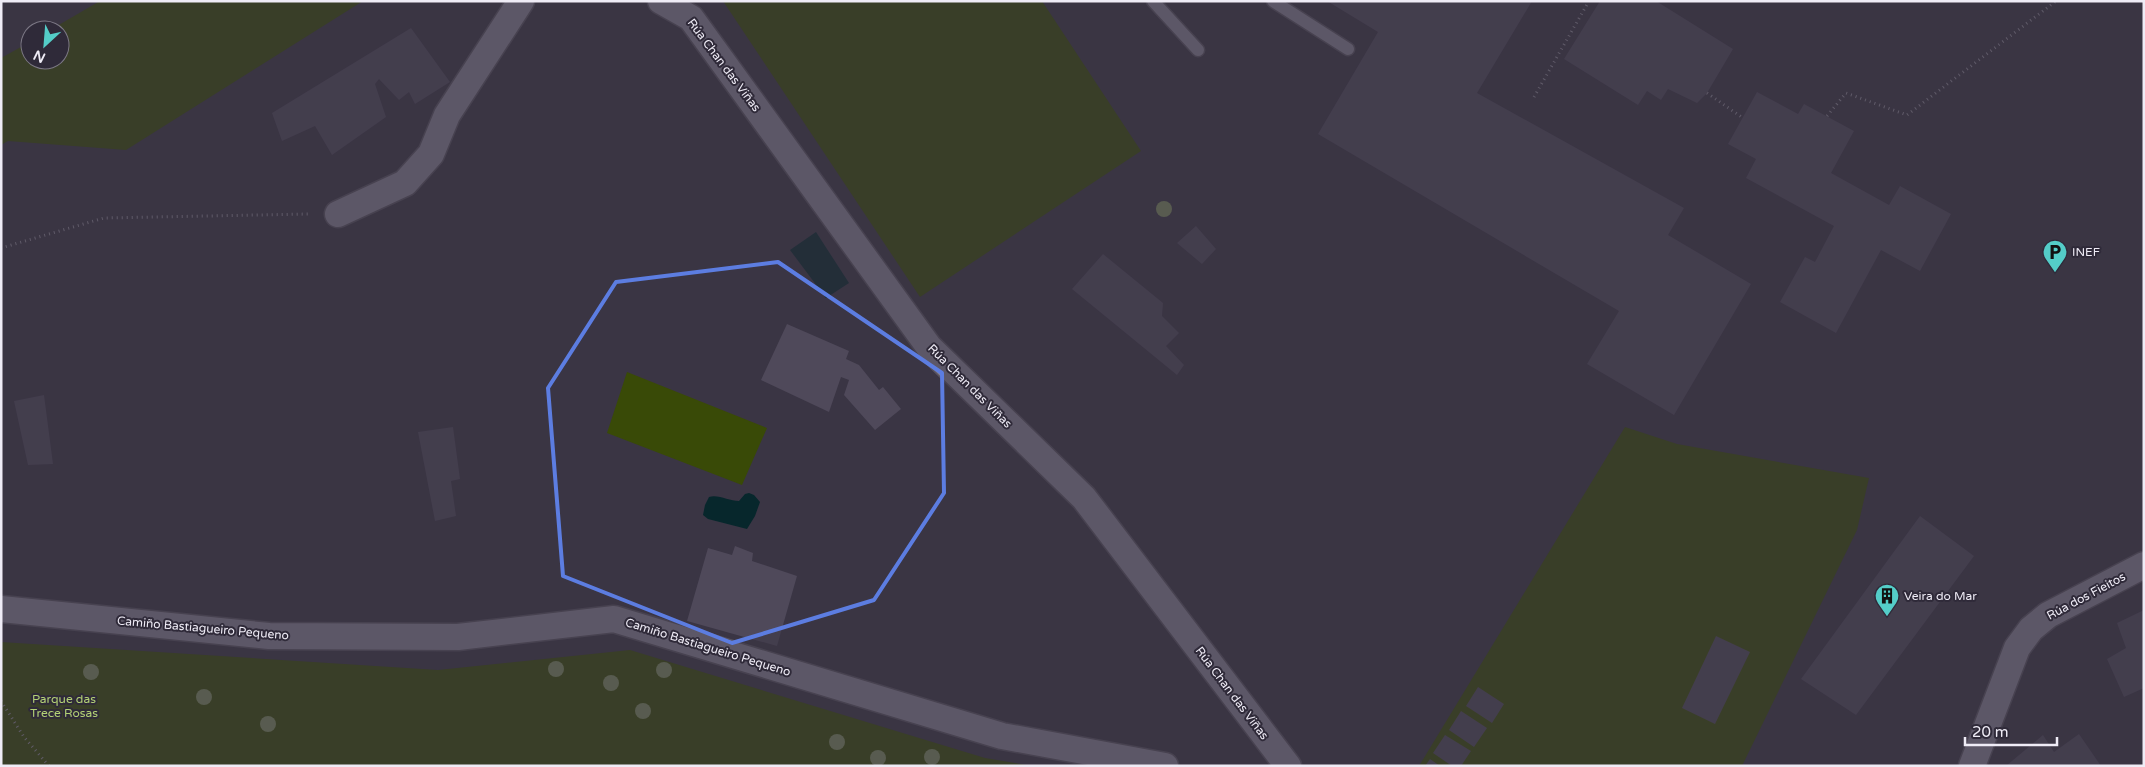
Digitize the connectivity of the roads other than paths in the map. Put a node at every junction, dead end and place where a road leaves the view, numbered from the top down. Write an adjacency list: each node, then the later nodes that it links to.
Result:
1 (521, 1): 7 (street)
2 (661, 1): 11 (street, Rúa Chan das Viñas)
3 (1154, 1): 6 (lane)
4 (1273, 1): 5 (lane)
5 (1348, 49)
6 (1198, 50)
7 (338, 214)
8 (2144, 565): 12 (street, Rúa dos Fieitos)
9 (1, 609): 10 (street, Camiño Bastiagueiro Pequeno)
10 (1165, 766)
11 (1288, 766)
12 (1972, 766)

